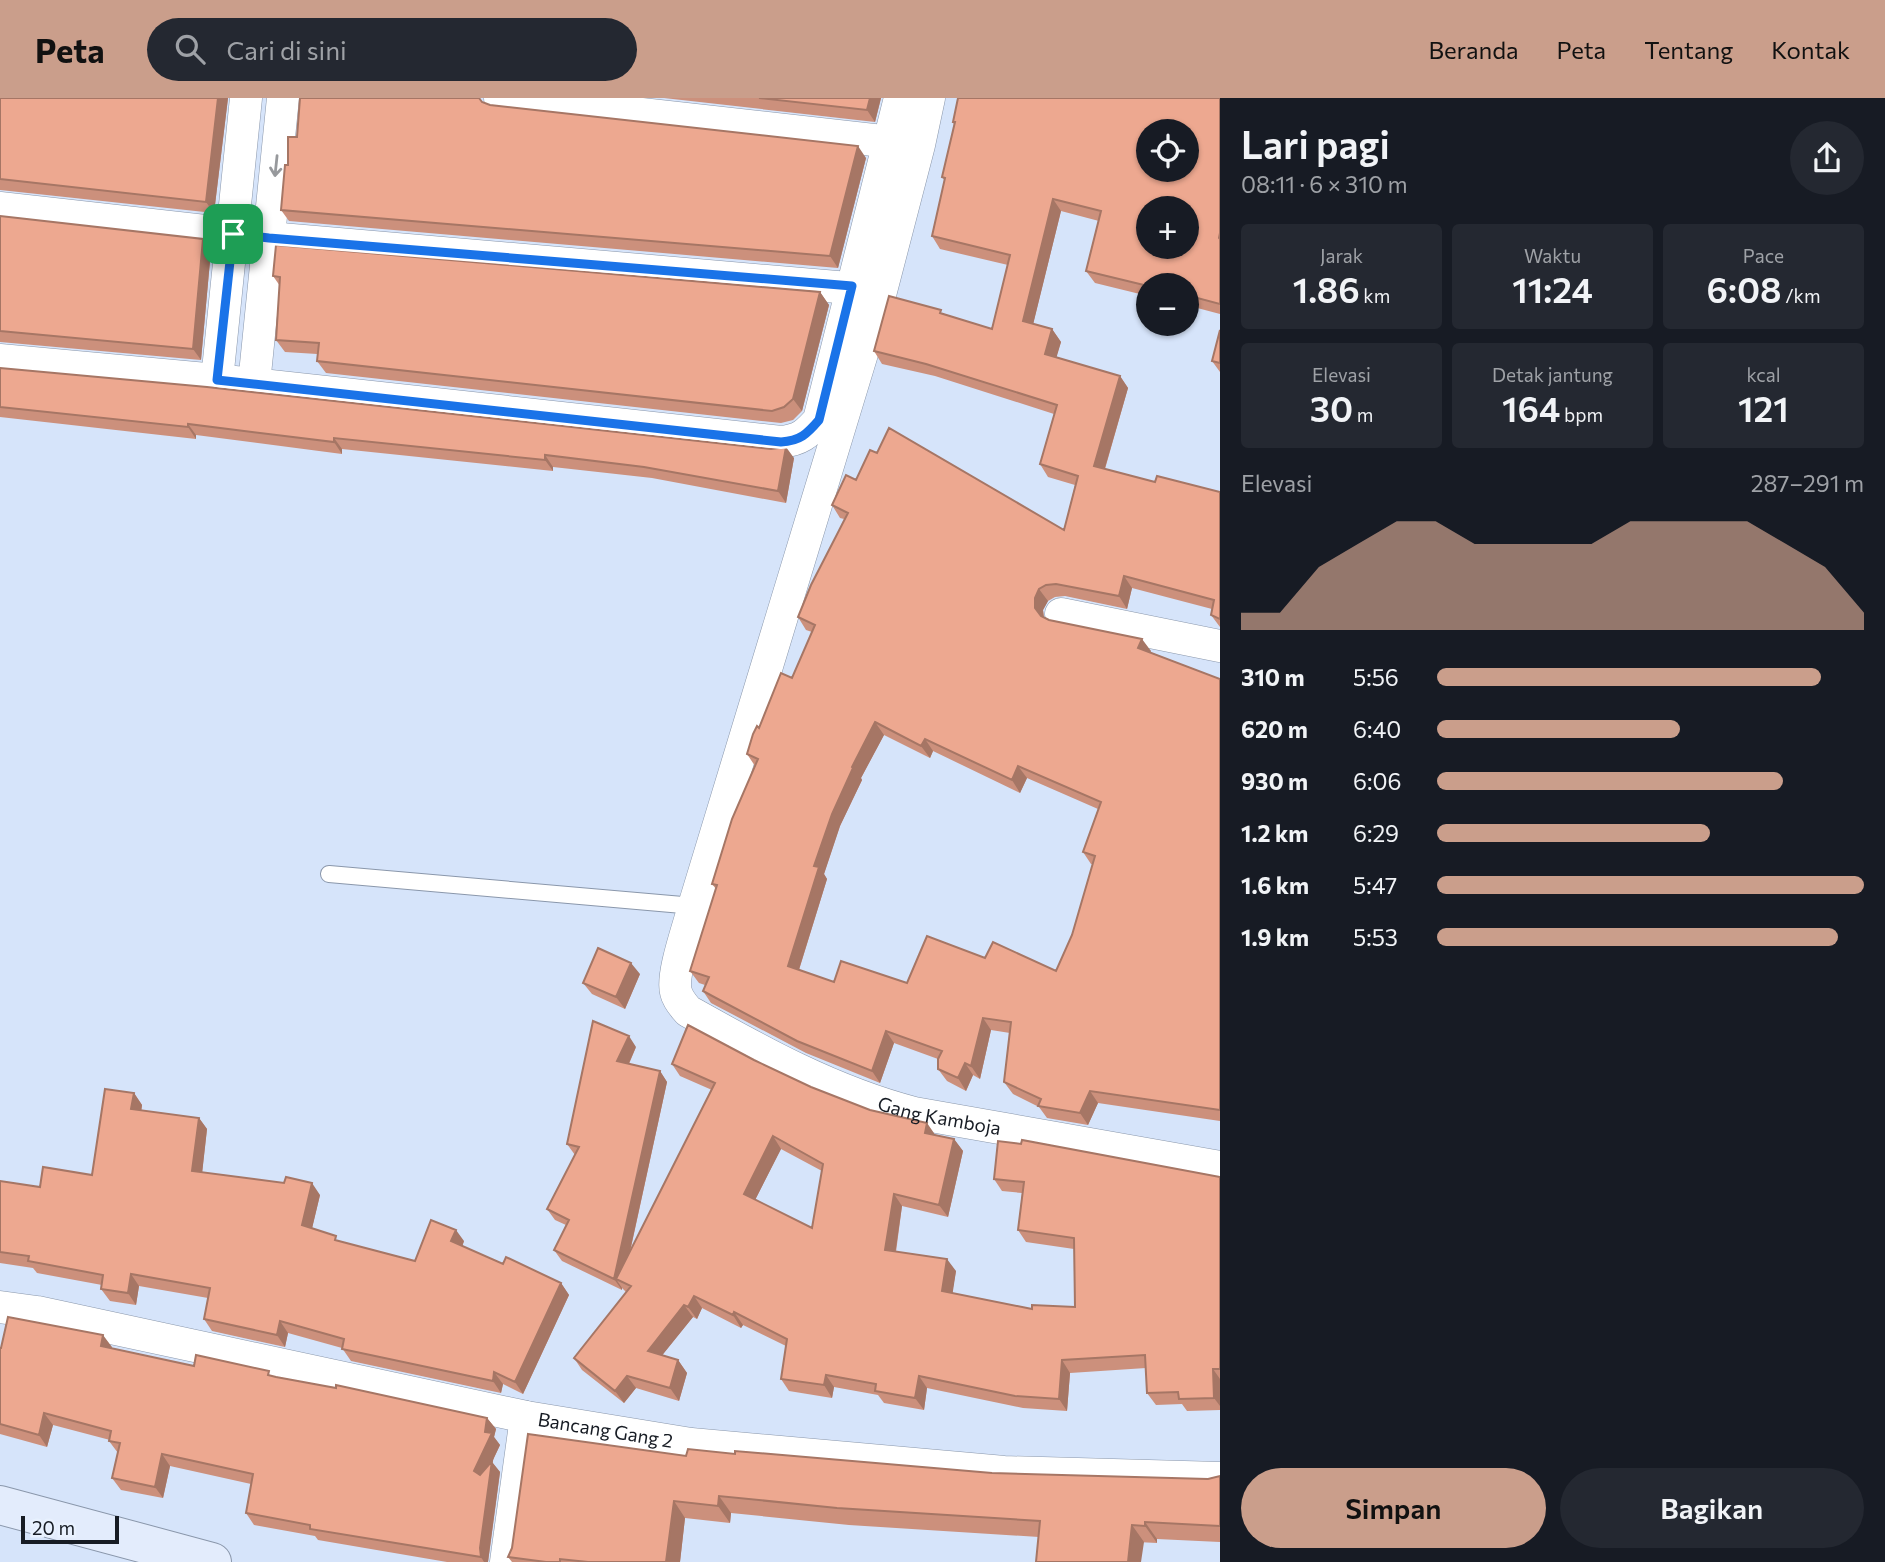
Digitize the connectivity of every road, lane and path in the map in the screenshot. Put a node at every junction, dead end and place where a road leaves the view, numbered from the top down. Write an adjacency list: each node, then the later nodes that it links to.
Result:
1 (246, 98): 9 (street)
2 (283, 98): 10 (street, one-way to 10)
3 (500, 98): 6 (street)
4 (900, 98): 6 (street)
5 (929, 98): 7 (street)
6 (888, 142): 7 (street); 11 (street)
7 (919, 145): 11 (street)
8 (0, 208): 9 (street)
9 (233, 234): 10 (street); 13 (street)
10 (269, 238): 11 (street); 14 (street)
11 (866, 289): 14 (street); 18 (street)
12 (0, 360): 13 (street)
13 (217, 380): 14 (street)
14 (254, 384)
15 (1061, 614): 16 (street)
16 (1220, 646)
17 (329, 874): 18 (lane)
18 (694, 906): 19 (street, Gang Kamboja)
19 (1220, 1167)
20 (0, 1307): 21 (street, Bancang Gang 2)
21 (526, 1417): 22 (street, Bancang Gang 2); 25 (street)
22 (1220, 1478)
23 (0, 1505): 24 (main road)
24 (212, 1562)
25 (506, 1562)

